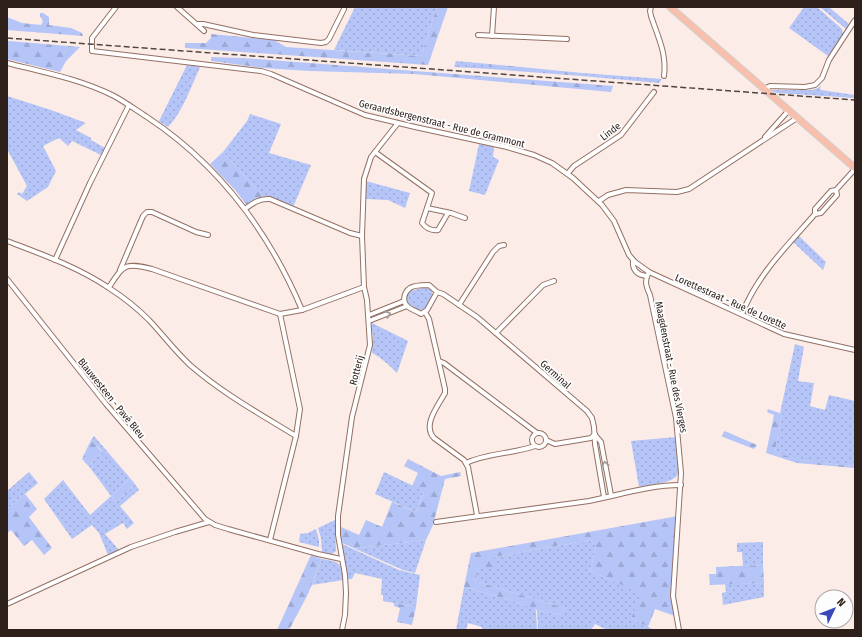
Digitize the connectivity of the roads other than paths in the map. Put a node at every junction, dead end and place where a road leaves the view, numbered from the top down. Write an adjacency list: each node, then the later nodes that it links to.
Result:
1 (115, 7): 21 (street, Geraardsbergenstraat - Rue de Grammont)
2 (177, 7): 8 (street)
3 (494, 7): 11 (street)
4 (652, 7): 14 (street)
5 (670, 7): 15 (main road)
6 (344, 9): 8 (street)
7 (855, 20): 15 (street)
8 (198, 24): 9 (street)
9 (204, 30)
10 (478, 35): 11 (street)
11 (492, 36): 12 (street)
12 (567, 39)
13 (7, 63): 17 (street)
14 (664, 76)
15 (764, 89): 18 (main road)
16 (654, 92): 26 (street, Linde)
17 (129, 105): 30 (street); 38 (street)
18 (788, 110): 19 (main road); 20 (street)
19 (797, 118): 22 (street); 25 (main road)
20 (780, 121): 22 (street); 23 (street)
21 (398, 123): 24 (street, Rotterij); 26 (street, Geraardsbergenstraat - Rue de Grammont)
22 (786, 126): 23 (street)
23 (764, 139): 28 (street)
24 (375, 152): 29 (street); 35 (street, Rotterij)
25 (855, 168): 27 (street)
26 (568, 173): 28 (street, Geraardsbergenstraat - Rue de Grammont)
27 (836, 190): 32 (street); 32 (street)
28 (599, 201): 39 (street, Geraardsbergenstraat - Rue de Grammont)
29 (427, 208): 31 (street); 31 (street)
30 (245, 209): 35 (street); 51 (street)
31 (448, 213): 33 (street)
32 (815, 214): 54 (street)
33 (465, 218)
34 (208, 236): 40 (street)
35 (362, 236): 45 (street, Rotterij)
36 (7, 241): 38 (street)
37 (504, 245): 49 (street)
38 (55, 260): 46 (street)
39 (633, 260): 41 (street, Lorettestraat - Rue de Lorette); 42 (street)
40 (120, 271): 46 (street); 53 (street)
41 (649, 272): 42 (street); 54 (street, Lorettestraat - Rue de Lorette)
42 (647, 276): 66 (street, Maagdenstraat - Rue des Vierges)
43 (7, 279): 70 (street, Blauwesteen - Pavé Bleu)
44 (554, 281): 57 (street)
45 (364, 287): 51 (street); 55 (street, Rotterij)
46 (109, 288): 62 (street)
47 (437, 292): 48 (street, Germinal); 49 (street, Germinal); 52 (street)
48 (404, 301): 50 (street); 55 (street)
49 (459, 305): 57 (street, Germinal)
50 (408, 306): 52 (street); 56 (street, one-way to 50)
51 (302, 310): 53 (street)
52 (425, 312): 59 (street)
53 (280, 314): 62 (street)
54 (742, 314): 58 (street, Lorettestraat - Rue de Lorette)
55 (369, 315): 56 (street, Rotterij)
56 (369, 321): 73 (street, Rotterij)
57 (496, 333): 61 (street, Germinal)
58 (855, 350)
59 (439, 361): 60 (street); 65 (street)
60 (537, 433): 63 (street); 64 (street)
61 (595, 434): 63 (street); 67 (street, Germinal, one-way to 61); 68 (street, Germinal)
62 (296, 436): 72 (street)
63 (546, 440): 64 (street)
64 (534, 446): 65 (street)
65 (466, 463): 69 (street)
66 (681, 485): 67 (street); 76 (street, Maagdenstraat - Rue des Vierges)
67 (611, 495): 68 (street)
68 (604, 497): 69 (street)
69 (477, 515): 71 (street)
70 (209, 522): 72 (street); 74 (street)
71 (436, 522)
72 (270, 540): 73 (street)
73 (341, 559): 75 (street, Rotterij)
74 (7, 604)
75 (342, 630)
76 (679, 630)

